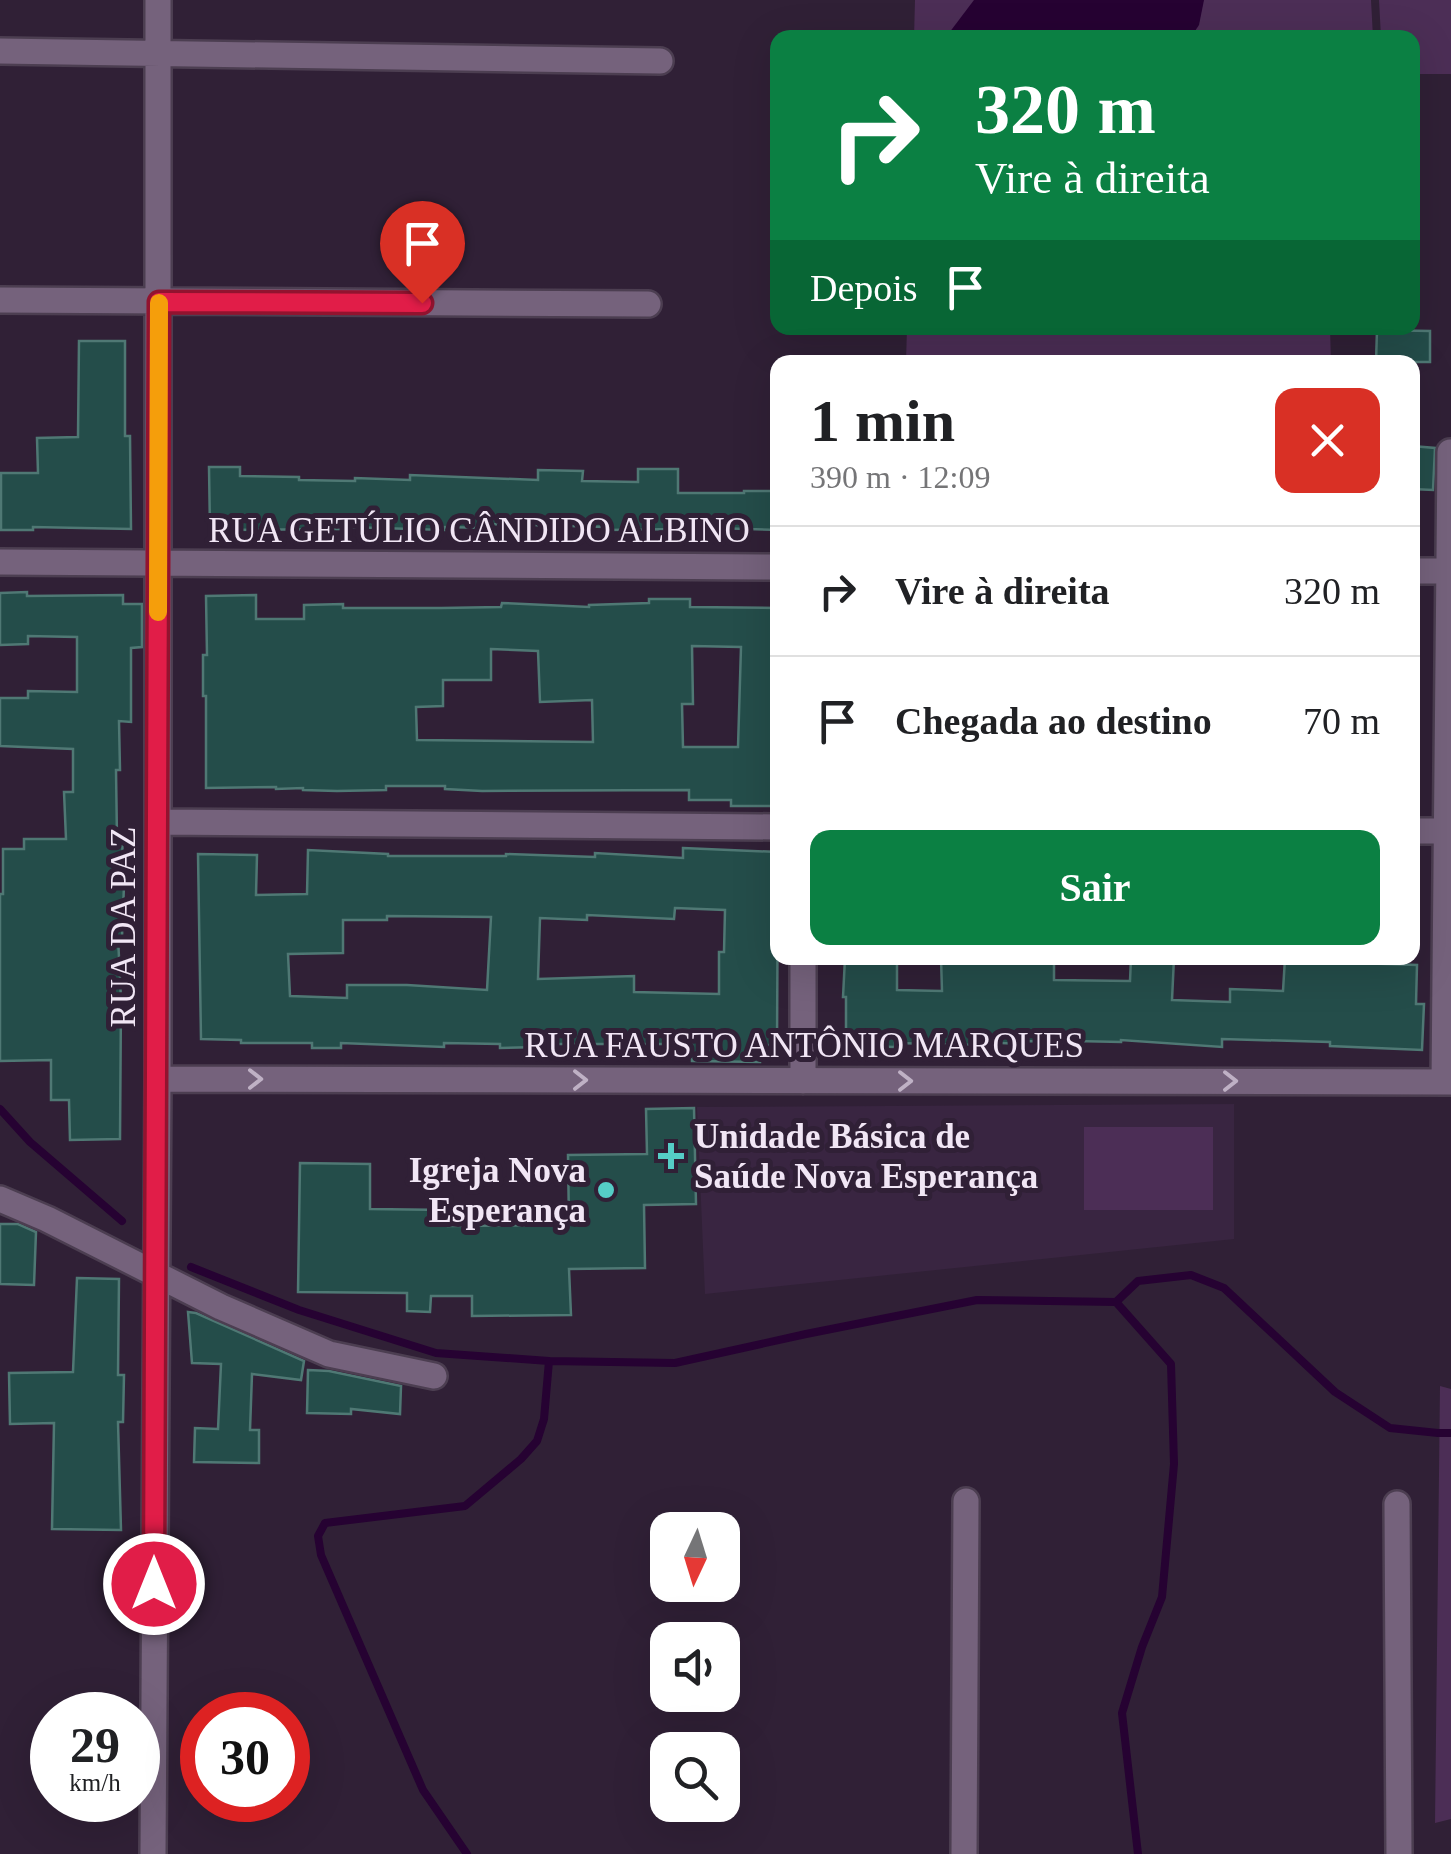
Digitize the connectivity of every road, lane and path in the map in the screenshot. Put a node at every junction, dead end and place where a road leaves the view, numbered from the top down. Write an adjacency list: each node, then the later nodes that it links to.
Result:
1 (158, 0): 3 (street, RUA DA PAZ)
2 (0, 52): 3 (street)
3 (158, 54): 4 (street); 6 (street, RUA DA PAZ)
4 (660, 61)
5 (0, 300): 6 (street)
6 (159, 302): 7 (street); 10 (street, RUA DA PAZ)
7 (648, 304)
8 (1450, 452): 13 (street)
9 (0, 562): 10 (street, RUA GETÚLIO CÂNDIDO ALBINO)
10 (158, 563): 11 (street, RUA GETÚLIO CÂNDIDO ALBINO); 14 (street, RUA DA PAZ)
11 (770, 567)
12 (1420, 571): 13 (street)
13 (1450, 571): 17 (street)
14 (158, 822): 15 (street); 19 (street, RUA DA PAZ)
15 (770, 827)
16 (1420, 831): 17 (street)
17 (1449, 831): 21 (street)
18 (803, 965): 20 (street)
19 (158, 1079): 20 (street, RUA FAUSTO ANTÔNIO MARQUES, one-way to 20); 23 (street, RUA DA PAZ)
20 (804, 1081): 21 (street, RUA FAUSTO ANTÔNIO MARQUES, one-way to 21)
21 (1448, 1082)
22 (0, 1199): 23 (street)
23 (156, 1276): 24 (street); 27 (street, RUA DA PAZ)
24 (434, 1376)
25 (966, 1501): 28 (street)
26 (1398, 1504): 29 (street)
27 (153, 1854)
28 (964, 1854)
29 (1399, 1854)

